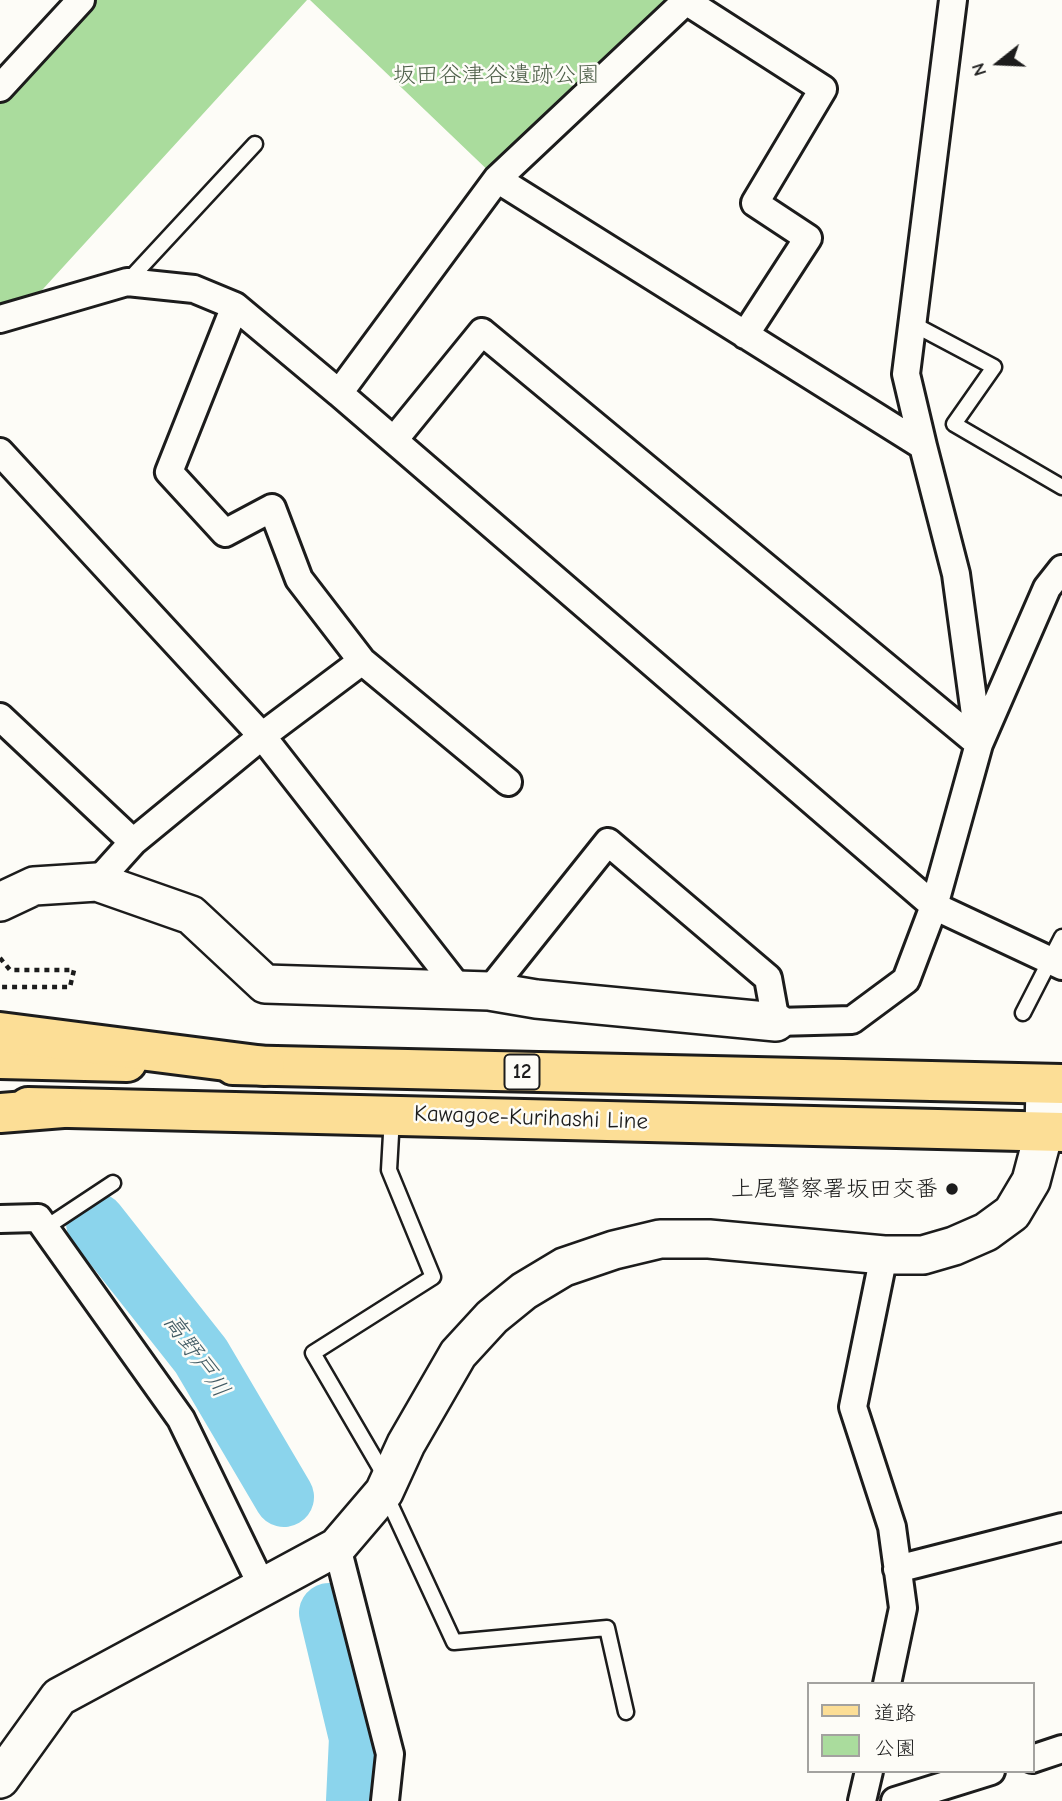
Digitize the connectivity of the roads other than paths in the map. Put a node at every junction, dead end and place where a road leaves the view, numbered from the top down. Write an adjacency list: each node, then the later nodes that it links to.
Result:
1 (81, 0): 4 (street)
2 (953, 0): 10 (street)
3 (686, 1): 6 (street); 11 (street)
4 (0, 88)
5 (256, 144): 7 (lane)
6 (496, 180): 11 (street); 12 (street)
7 (127, 282): 8 (street); 9 (street)
8 (235, 306): 12 (street); 18 (street)
9 (0, 319)
10 (913, 324): 14 (street); 16 (lane)
11 (745, 335): 14 (street)
12 (339, 393): 13 (street)
13 (394, 440): 21 (street); 26 (street)
14 (923, 446): 21 (street)
15 (0, 452): 20 (street)
16 (1062, 487)
17 (1062, 569): 21 (street)
18 (362, 661): 20 (street); 22 (street)
19 (0, 717): 23 (street)
20 (262, 736): 23 (street); 29 (street)
21 (979, 744): 26 (street)
22 (508, 782)
23 (133, 842): 24 (street)
24 (97, 882): 25 (street); 29 (street)
25 (0, 902)
26 (934, 906): 28 (street); 31 (street)
27 (1062, 937): 28 (lane)
28 (1056, 963): 30 (lane)
29 (475, 991): 31 (street); 31 (street)
30 (1023, 1013)
31 (776, 1022)
32 (0, 1032): 34 (main road)
33 (0, 1059): 34 (main road, Kawagoe-Kurihashi Line / 12)
34 (265, 1066): 35 (main road, Kawagoe-Kurihashi Line / 12)
35 (1054, 1084): 40 (street)
36 (0, 1107): 37 (main road, Kawagoe-Kurihashi Line / 12)
37 (63, 1108): 38 (main road); 39 (main road, Kawagoe-Kurihashi Line / 12)
38 (0, 1113)
39 (392, 1114): 40 (main road, Kawagoe-Kurihashi Line / 12); 45 (lane)
40 (1053, 1132): 44 (street)
41 (113, 1183): 43 (lane)
42 (0, 1219): 43 (street)
43 (45, 1228): 49 (street)
44 (884, 1255): 45 (street); 48 (street)
45 (386, 1487): 47 (street); 51 (lane)
46 (1062, 1527): 48 (street)
47 (337, 1547): 49 (street); 58 (street)
48 (897, 1569): 50 (street)
49 (262, 1587): 56 (street)
50 (887, 1682)
51 (626, 1712)
52 (1062, 1749): 53 (street)
53 (1034, 1758)
54 (869, 1773): 59 (street)
55 (986, 1773): 57 (street)
56 (0, 1779)
57 (933, 1795): 60 (street)
58 (385, 1801)
59 (862, 1801)
60 (895, 1801)

